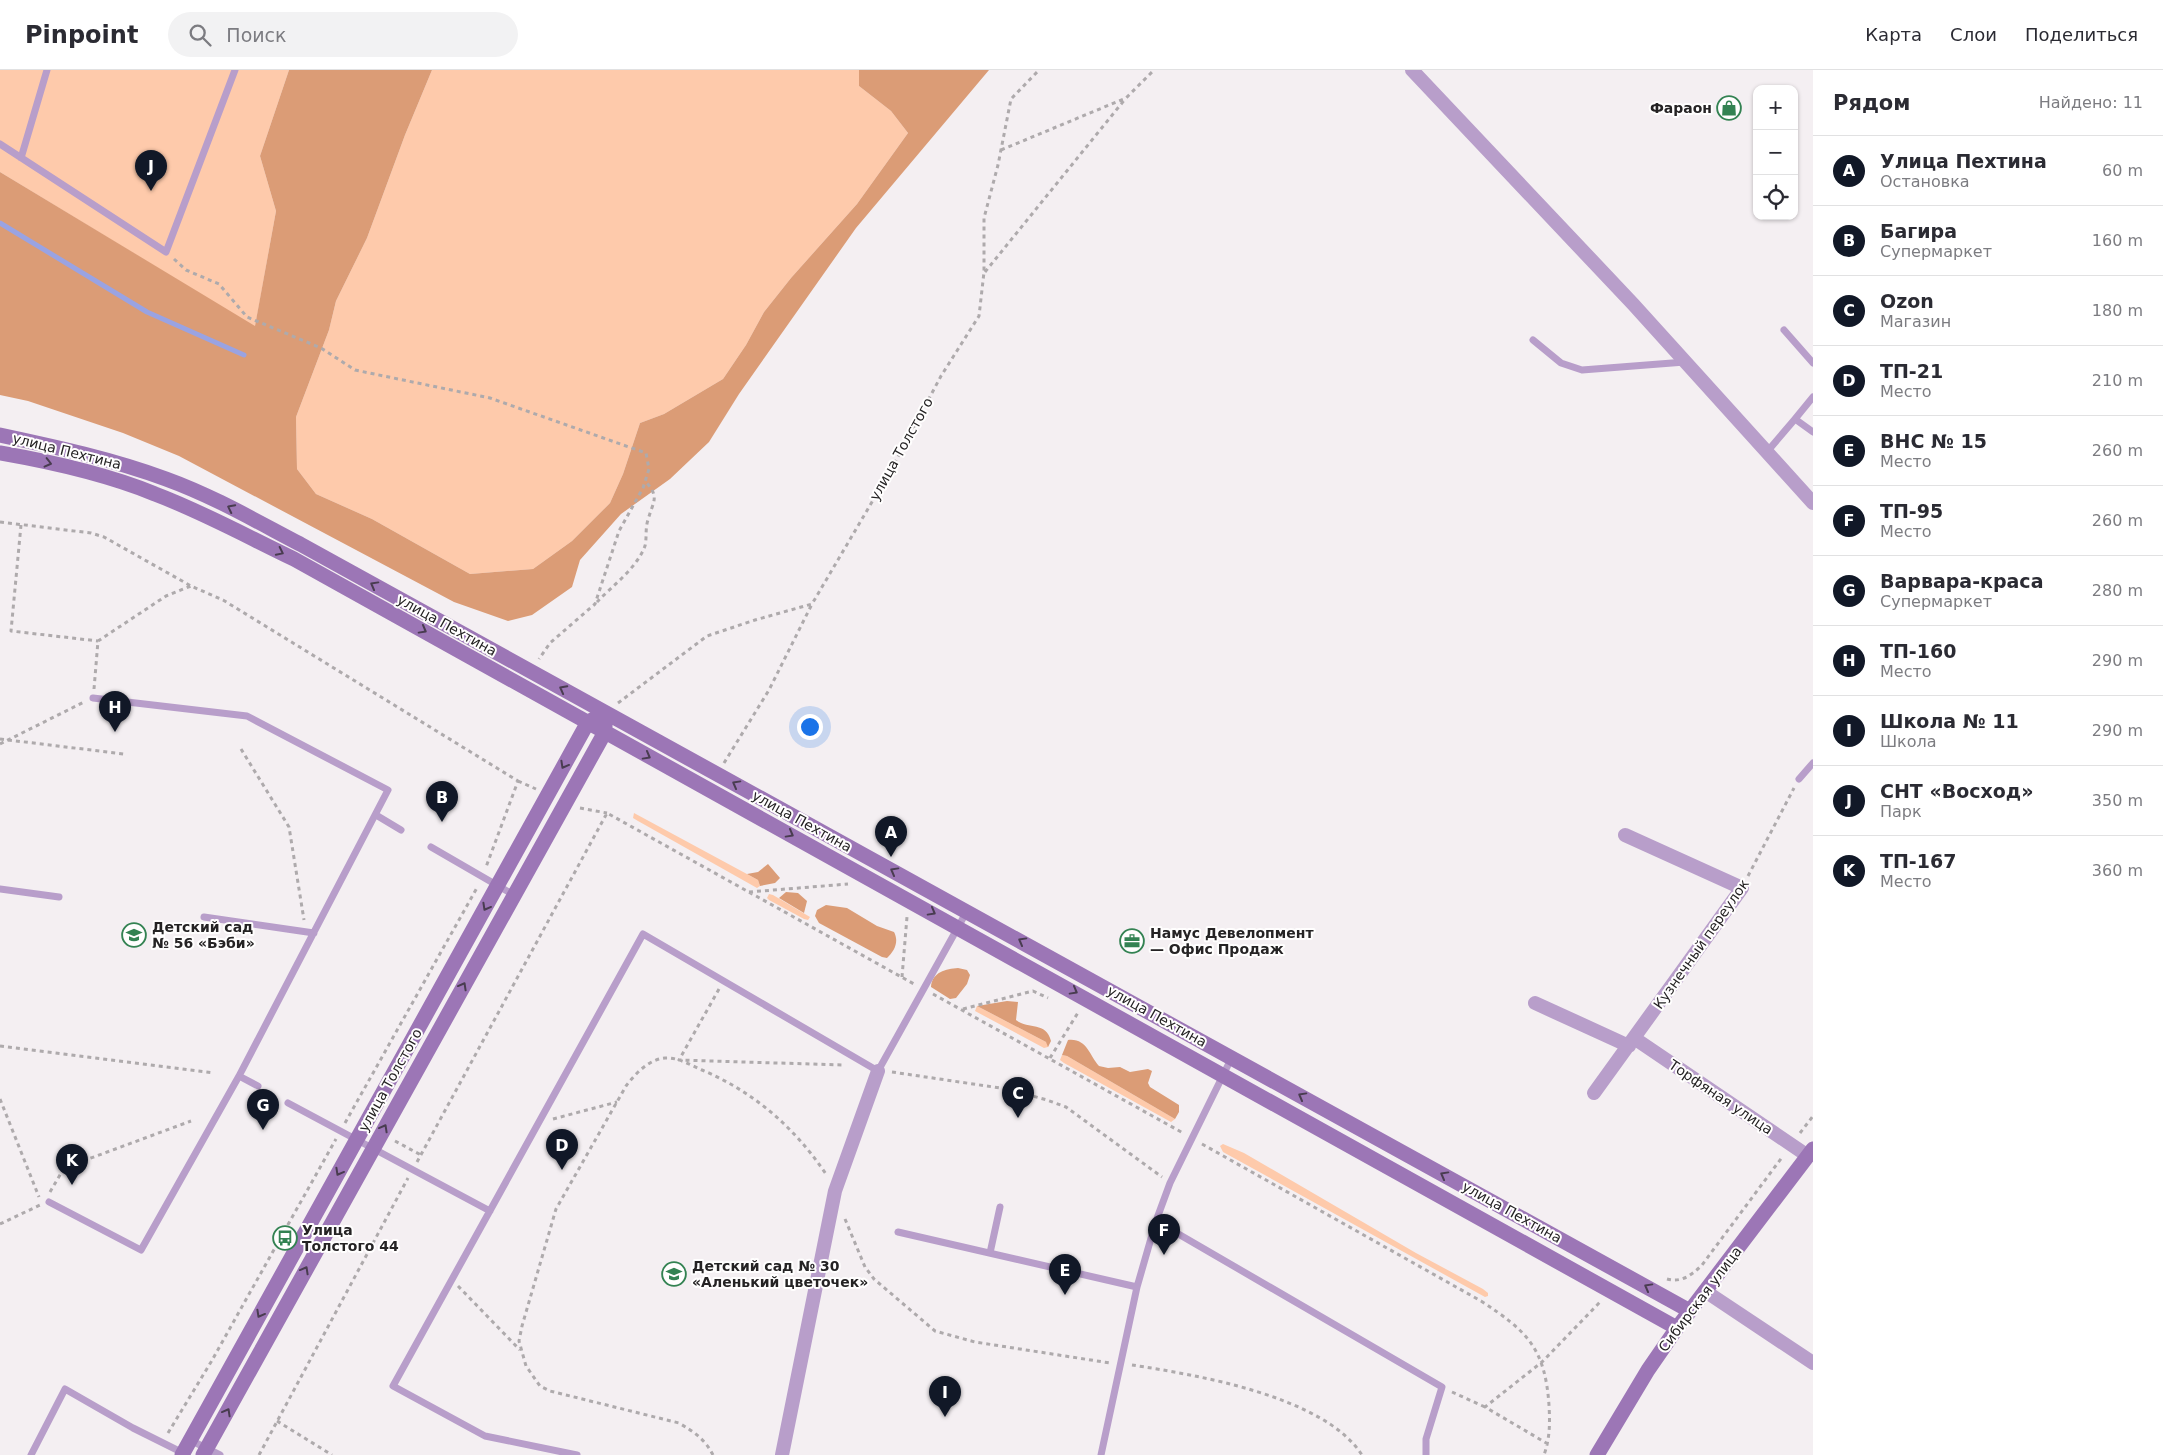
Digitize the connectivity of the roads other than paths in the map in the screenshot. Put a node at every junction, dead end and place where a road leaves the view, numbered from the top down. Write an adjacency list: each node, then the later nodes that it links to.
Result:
1 (47, 70): 5 (lane)
2 (235, 70): 5 (lane)
3 (1412, 70): 8 (street)
4 (0, 144): 5 (lane)
5 (22, 158)
6 (1784, 330): 9 (lane)
7 (1533, 340): 8 (lane)
8 (1685, 362): 15 (street)
9 (1813, 363)
10 (1813, 397): 11 (lane)
11 (1795, 419): 12 (lane); 15 (lane)
12 (1813, 432)
13 (0, 435): 18 (street, улица Пехтина, one-way to 13)
14 (0, 453): 19 (street, улица Пехтина, one-way to 19)
15 (1766, 453): 16 (street)
16 (1813, 503)
17 (93, 698): 23 (lane)
18 (606, 712): 19 (street); 20 (street, улица Толстого); 31 (street, улица Пехтина, one-way to 18)
19 (588, 722): 20 (street, улица Пехтина); 27 (street, улица Толстого, one-way to 27)
20 (604, 732): 29 (street, улица Толстого); 33 (street, улица Пехтина, one-way to 33)
21 (1813, 763): 22 (lane)
22 (1799, 779)
23 (376, 815): 24 (lane); 34 (lane)
24 (401, 830)
25 (1625, 835): 36 (street, Кузнечный переулок)
26 (431, 847): 27 (lane)
27 (498, 886): 29 (lane); 44 (street, улица Толстого, one-way to 44)
28 (0, 889): 30 (lane)
29 (514, 895): 45 (street, улица Толстого, one-way to 29)
30 (59, 898)
31 (967, 911): 33 (lane); 37 (street, улица Пехтина, one-way to 31)
32 (204, 917): 34 (lane)
33 (958, 926): 38 (lane); 39 (street, улица Пехтина, one-way to 39)
34 (314, 934): 40 (lane)
35 (1536, 1003): 36 (street, Торфяная улица)
36 (1632, 1042): 42 (street, Кузнечный переулок); 46 (street, Торфяная улица)
37 (1232, 1057): 39 (lane); 55 (street, улица Пехтина, one-way to 37)
38 (875, 1067): 49 (lane); 62 (street)
39 (1222, 1074): 50 (lane); 56 (street, улица Пехтина)
40 (239, 1076): 41 (lane); 47 (lane)
41 (258, 1086)
42 (1594, 1093)
43 (288, 1103): 44 (lane)
44 (356, 1141): 45 (lane); 58 (street, улица Толстого, one-way to 58)
45 (373, 1149): 49 (lane); 59 (street, улица Толстого, one-way to 45)
46 (1810, 1152): 54 (street, Сибирская улица)
47 (48, 1200)
48 (1000, 1207): 52 (lane)
49 (490, 1211): 61 (lane)
50 (1156, 1221): 53 (lane); 64 (lane)
51 (898, 1232): 52 (lane)
52 (990, 1253): 53 (lane)
53 (1137, 1286): 63 (lane)
54 (1705, 1291): 55 (street, Сибирская улица); 57 (street)
55 (1690, 1311): 56 (street, Сибирская улица)
56 (1677, 1328): 65 (street, Сибирская улица)
57 (1813, 1363)
58 (186, 1451): 59 (lane); 60 (lane)
59 (210, 1453)
60 (31, 1455)
61 (577, 1455)
62 (782, 1455)
63 (1101, 1455)
64 (1426, 1455)
65 (1597, 1455)

